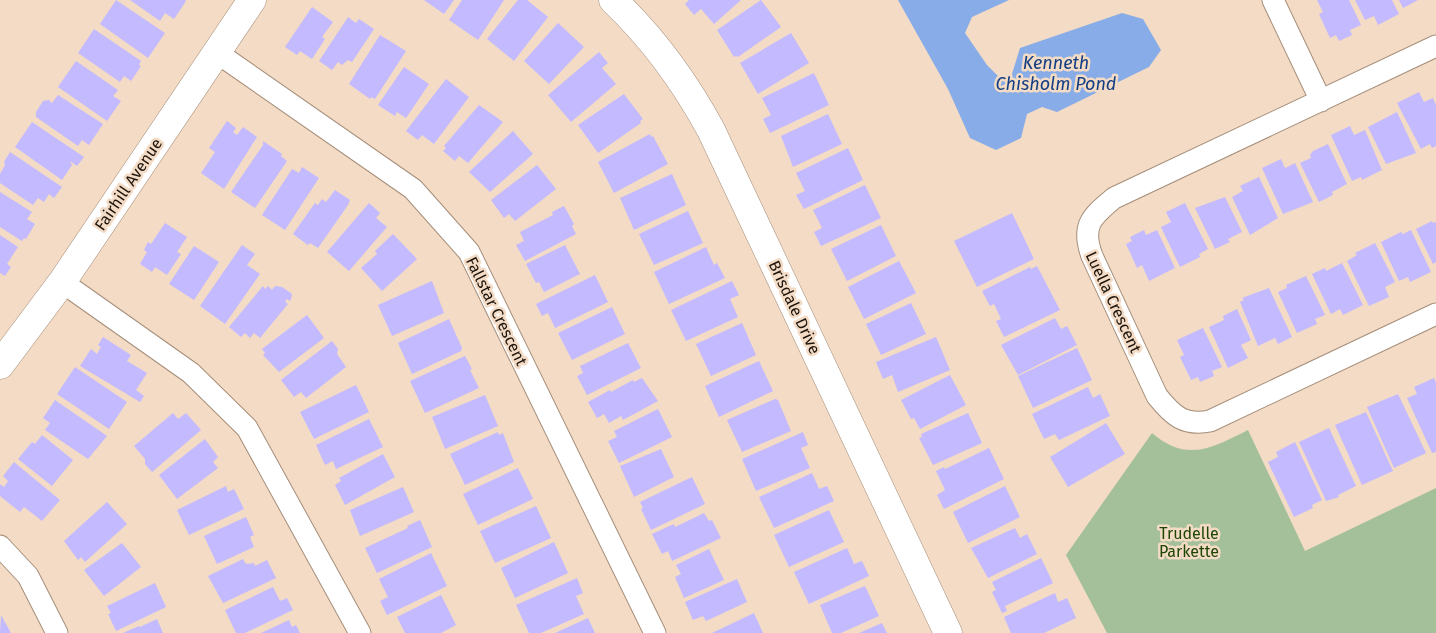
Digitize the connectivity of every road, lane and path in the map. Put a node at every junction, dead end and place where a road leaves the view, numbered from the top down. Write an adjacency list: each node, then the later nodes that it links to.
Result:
1 (252, 0): 5 (street, Fairhill Avenue)
2 (612, 0): 14 (street, Brisdale Drive)
3 (1273, 0): 6 (street)
4 (1436, 46): 6 (street, Luella Crescent)
5 (216, 52): 7 (street, Fairhill Avenue); 13 (street, Fallstar Crescent)
6 (1321, 101): 8 (street, Luella Crescent)
7 (62, 282): 9 (street, Fairhill Avenue); 12 (street)
8 (1436, 314)
9 (0, 364)
10 (0, 546): 11 (street)
11 (57, 633)
12 (360, 633)
13 (655, 633)
14 (948, 633)

